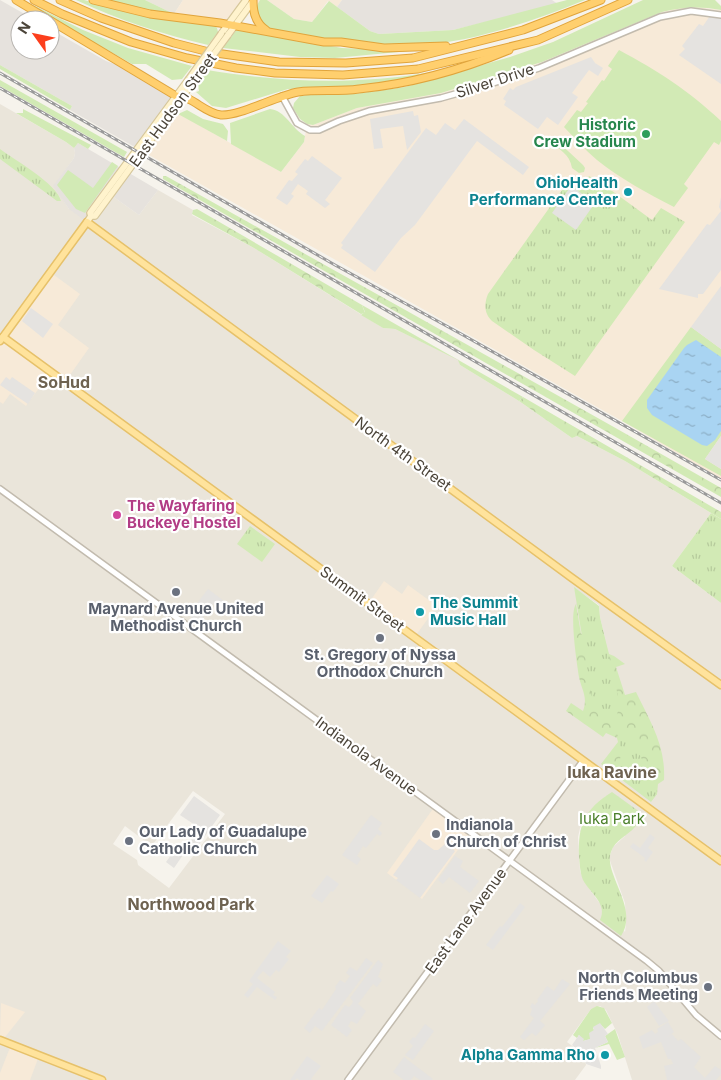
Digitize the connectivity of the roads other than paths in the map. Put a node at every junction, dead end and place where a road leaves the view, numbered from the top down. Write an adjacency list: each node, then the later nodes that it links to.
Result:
1 (16, 0): 14 (highway)
2 (34, 0): 12 (highway)
3 (60, 0): 13 (highway)
4 (93, 0): 10 (highway)
5 (246, 0): 10 (main road, East Hudson Street)
6 (253, 0): 10 (main road, East Hudson Street); 11 (highway)
7 (601, 0): 13 (highway)
8 (628, 0): 12 (highway)
9 (721, 15): 15 (street, Silver Drive)
10 (230, 26): 11 (highway); 14 (main road, East Hudson Street, bridge)
11 (270, 33): 13 (highway)
12 (538, 40): 15 (highway)
13 (474, 43)
14 (180, 96): 15 (highway); 16 (main road, East Hudson Street)
15 (282, 96)
16 (89, 219): 17 (main road, East Hudson Street); 19 (main road, North 4th Street)
17 (2, 339): 20 (main road, Summit Street)
18 (0, 488): 21 (street, Indianola Avenue)
19 (721, 685)
20 (583, 761): 21 (street, East Lane Avenue); 22 (main road, Summit Street)
21 (510, 861): 23 (street, Indianola Avenue); 26 (street, East Lane Avenue)
22 (721, 861)
23 (721, 1036)
24 (0, 1040): 25 (main road)
25 (102, 1080)
26 (348, 1080)

